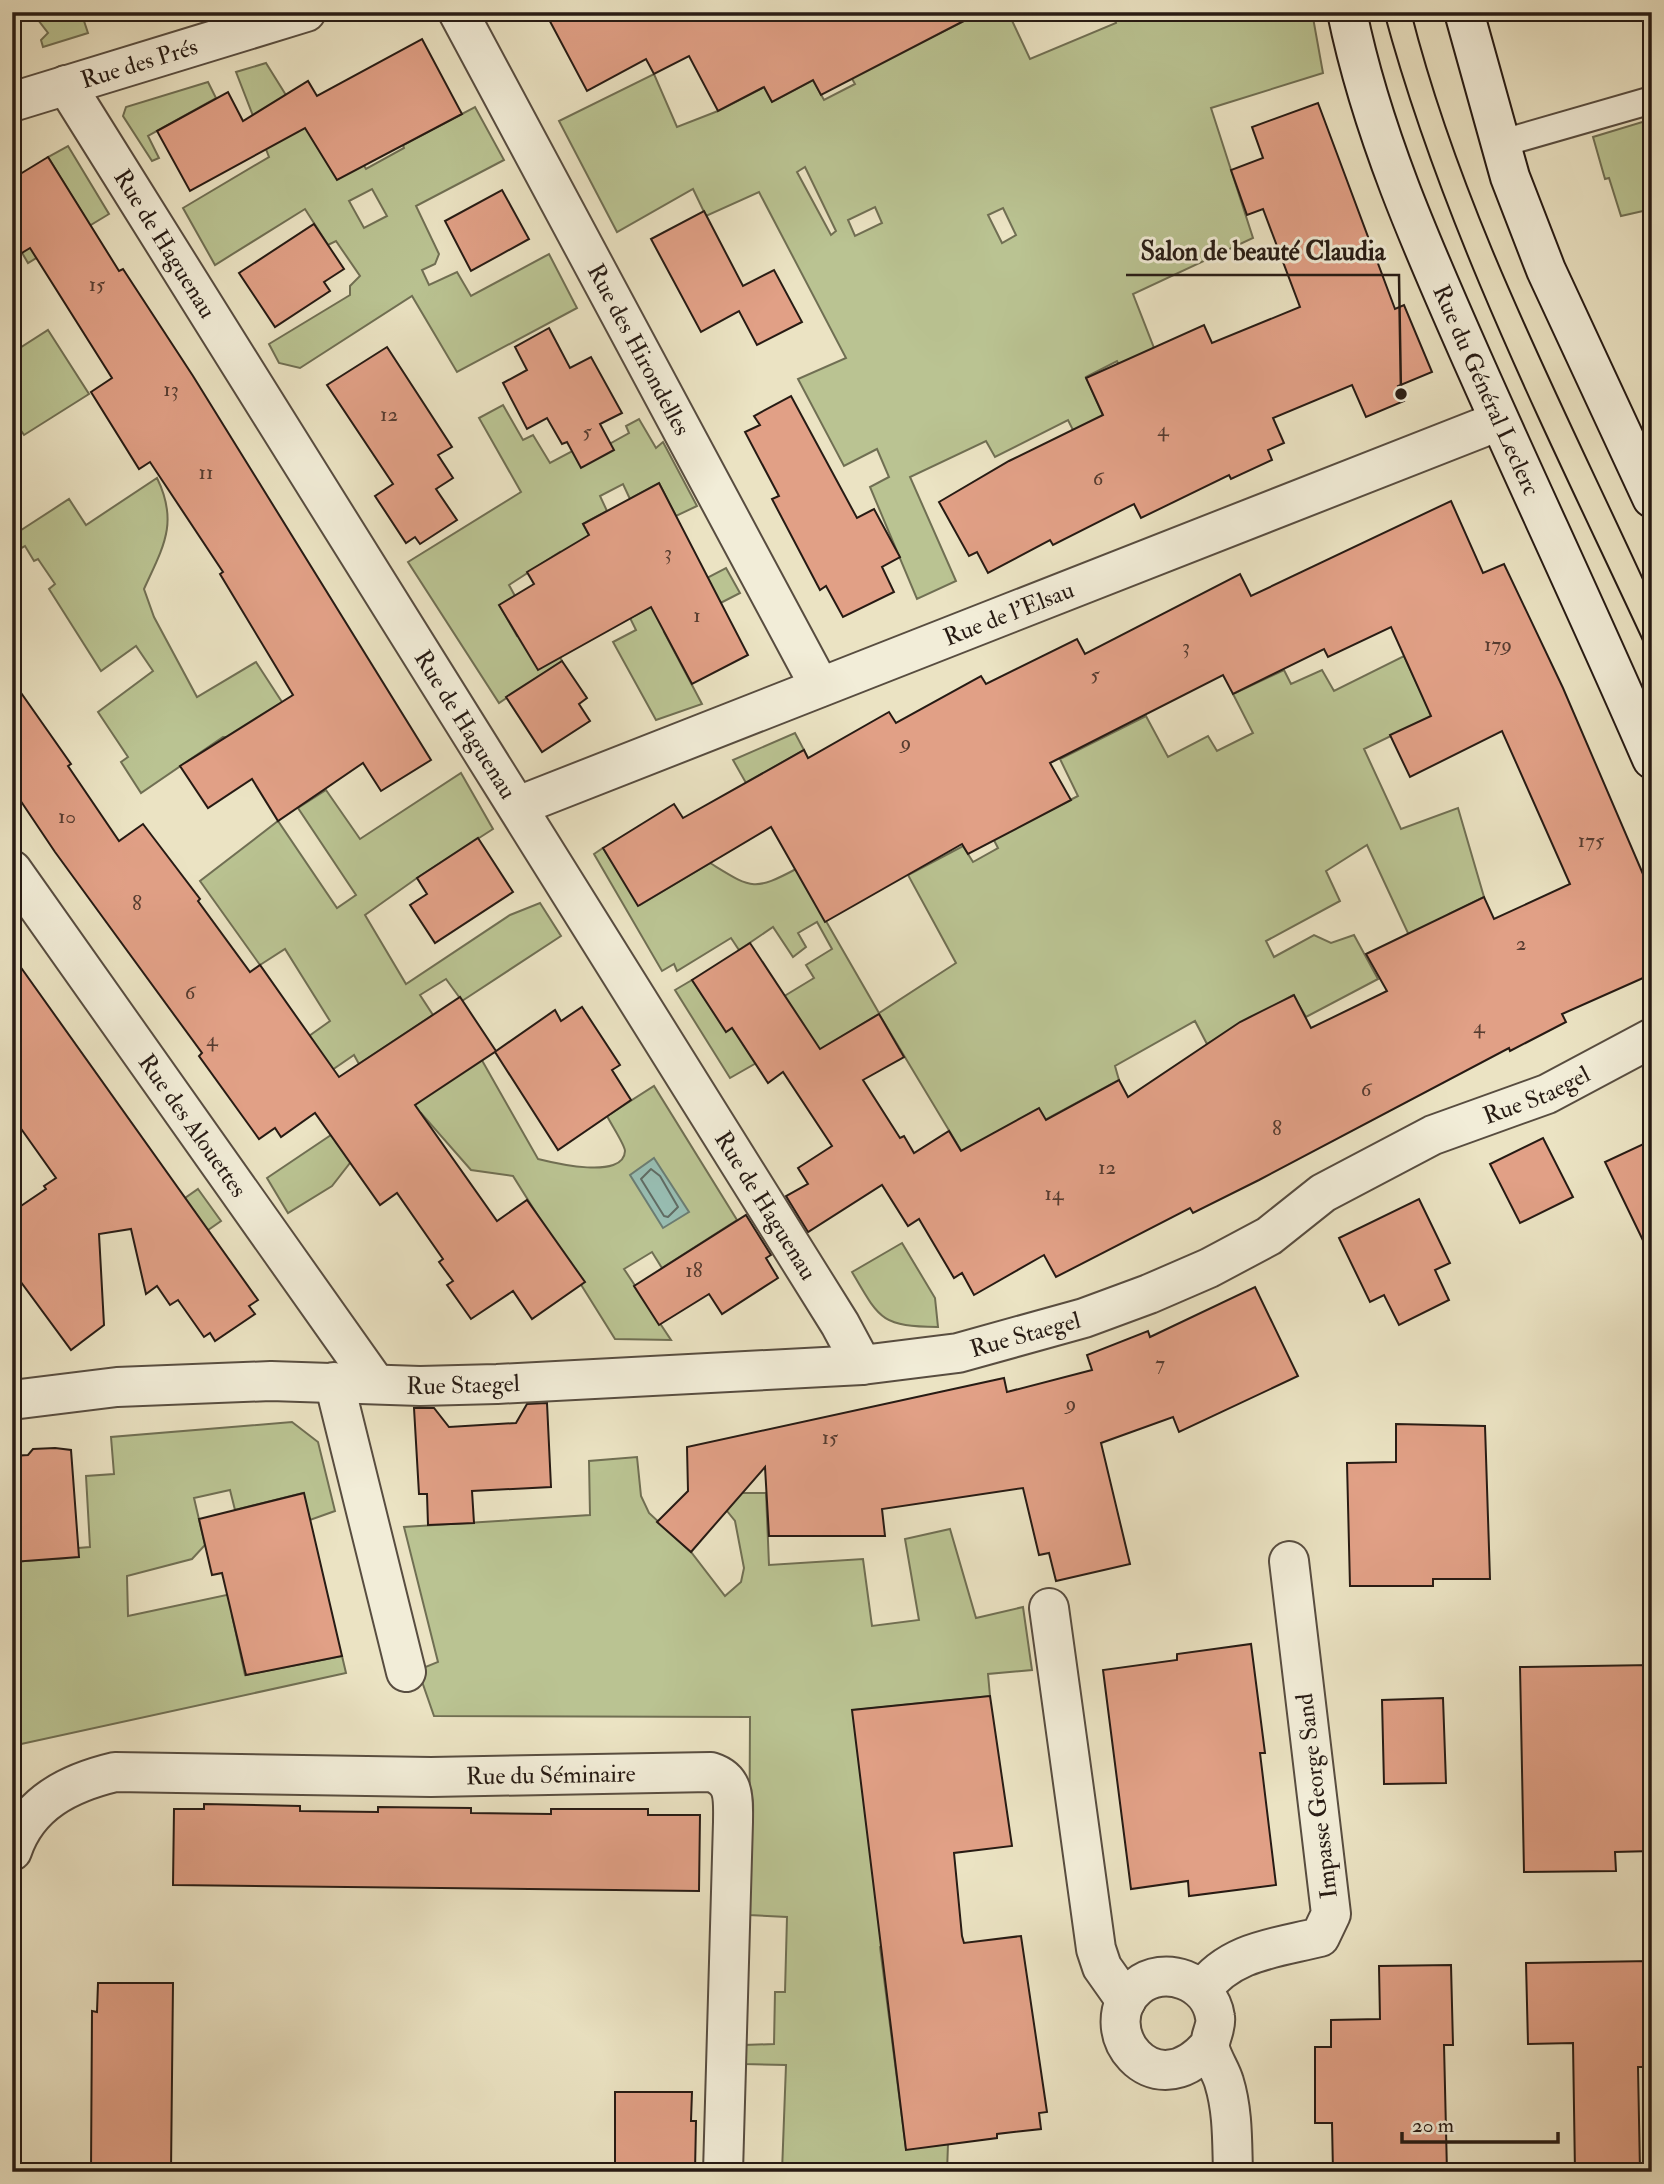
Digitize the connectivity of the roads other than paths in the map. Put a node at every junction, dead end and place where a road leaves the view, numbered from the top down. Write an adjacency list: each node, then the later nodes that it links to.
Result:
1 (306, 12): 5 (street, Rue des Prés)
2 (458, 12): 11 (street, Rue des Hirondelles)
3 (1347, 12): 9 (street, Rue du Général Leclerc)
4 (1464, 12): 8 (street)
5 (66, 85): 7 (street, Rue des Prés); 13 (street, Rue de Haguenau)
6 (1652, 100): 8 (lane)
7 (12, 102)
8 (1499, 144): 10 (street)
9 (1499, 421): 11 (street, Rue de l'Elsau); 12 (street, Rue du Général Leclerc)
10 (1652, 498)
11 (820, 687): 13 (street, Rue de l'Elsau)
12 (1652, 758)
13 (518, 806): 16 (street, Rue de Haguenau)
14 (12, 870): 18 (street, Rue des Alouettes)
15 (1652, 1038): 16 (street, Rue Staegel)
16 (862, 1365): 18 (street, Rue Staegel)
17 (334, 1382): 18 (street, Rue Staegel); 19 (street, Rue Staegel); 22 (street)
18 (375, 1383)
19 (12, 1400)
20 (1289, 1560): 24 (street, Impasse George Sand)
21 (1049, 1608): 25 (street)
22 (406, 1672)
23 (12, 1851): 27 (street, Rue du Séminaire)
24 (1202, 1990): 25 (street); 26 (street)
25 (1126, 2001): 26 (street)
26 (1209, 2046): 28 (street)
27 (723, 2172)
28 (1233, 2172)

